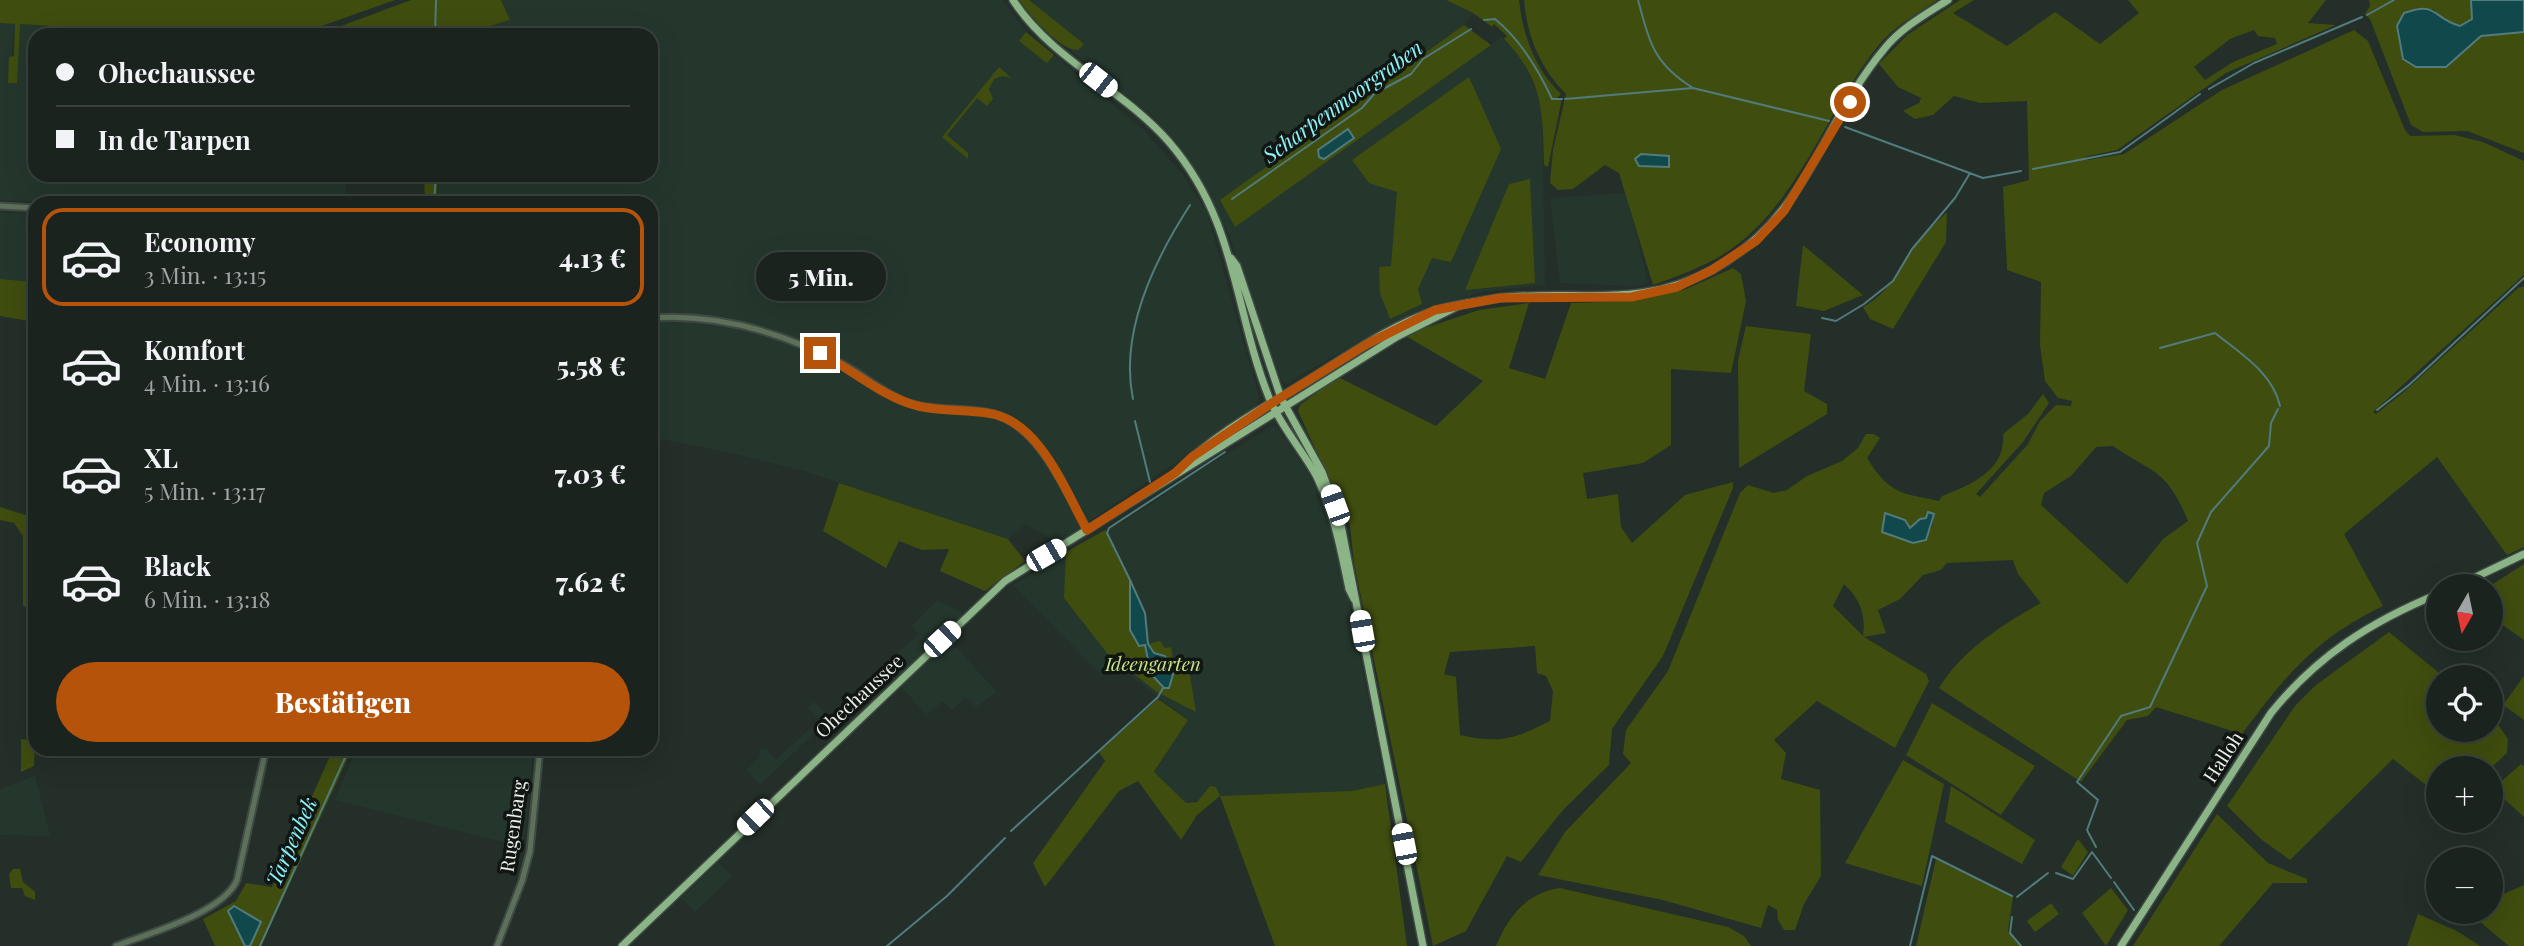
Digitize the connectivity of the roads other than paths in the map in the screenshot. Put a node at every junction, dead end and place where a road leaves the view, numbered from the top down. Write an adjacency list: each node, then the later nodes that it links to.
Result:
1 (1013, 0): 5 (main road)
2 (1948, 0): 6 (main road, Ohechaussee)
3 (0, 206): 4 (street)
4 (28, 208)
5 (1231, 258): 8 (main road); 9 (main road)
6 (1460, 305): 8 (main road, Ohechaussee); 10 (main road, Ohechaussee)
7 (658, 319): 13 (street)
8 (1280, 398): 9 (main road, Ohechaussee); 10 (main road)
9 (1272, 403): 11 (main road); 12 (main road, Ohechaussee)
10 (1285, 407): 11 (main road, Ohechaussee); 17 (main road)
11 (1276, 412): 12 (main road, Ohechaussee); 17 (main road)
12 (1175, 473): 13 (main road, Ohechaussee)
13 (1087, 530): 22 (main road, Ohechaussee)
14 (2524, 554): 15 (main road)
15 (2482, 574)
16 (2426, 599): 24 (main road, Halloh)
17 (1356, 602): 23 (main road)
18 (264, 756): 20 (street)
19 (539, 756): 21 (street, Rugenbarg)
20 (116, 946)
21 (497, 946)
22 (622, 946)
23 (1423, 946)
24 (2121, 946)

